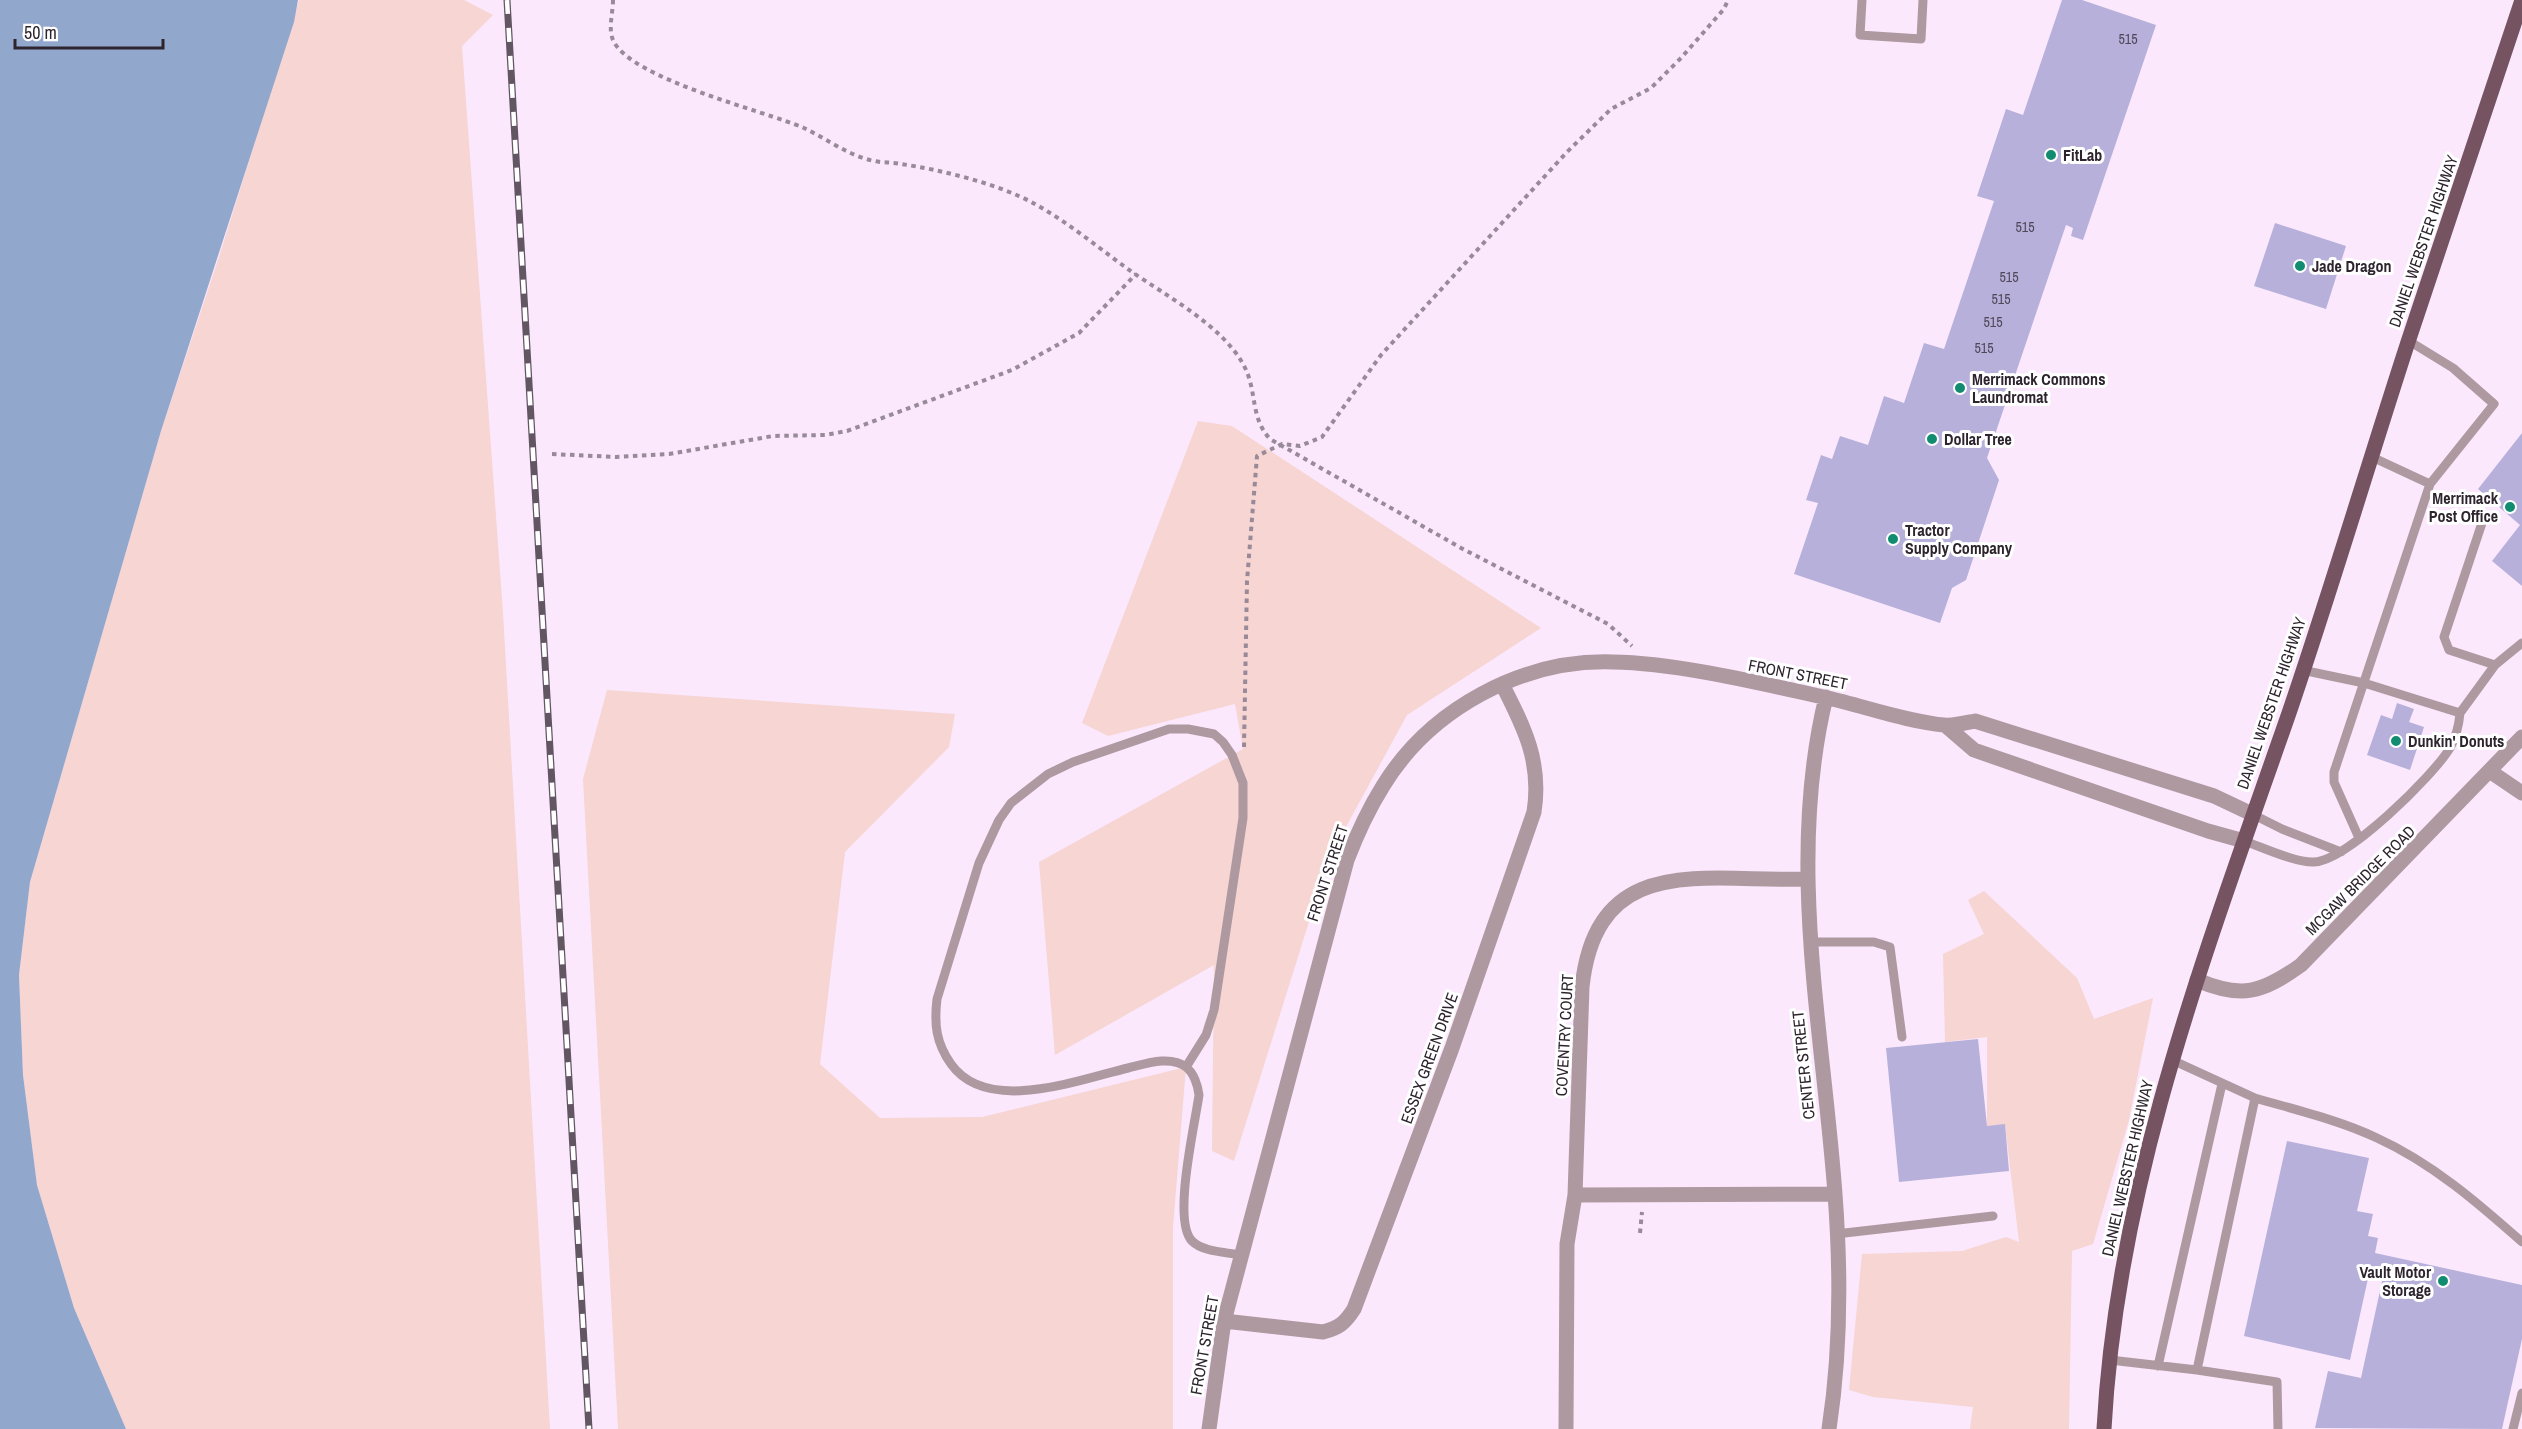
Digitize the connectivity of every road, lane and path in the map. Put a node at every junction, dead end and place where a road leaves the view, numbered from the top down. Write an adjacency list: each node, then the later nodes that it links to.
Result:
1 (613, 0): 6 (path)
2 (1728, 0): 8 (path)
3 (1862, 0): 4 (lane)
4 (1923, 0)
5 (2522, 0): 7 (main road, DANIEL WEBSTER HIGHWAY)
6 (1136, 274): 8 (path); 9 (path)
7 (2409, 342): 10 (main road, DANIEL WEBSTER HIGHWAY); 11 (lane)
8 (1282, 444): 14 (path); 24 (path)
9 (552, 454)
10 (2372, 457): 11 (lane); 16 (main road, DANIEL WEBSTER HIGHWAY)
11 (2430, 484): 17 (lane)
12 (2483, 520): 15 (lane)
13 (2522, 643): 15 (lane)
14 (1652, 665): 18 (street, FRONT STREET); 19 (street, FRONT STREET)
15 (2495, 665): 20 (lane)
16 (2302, 670): 17 (lane); 26 (main road, DANIEL WEBSTER HIGHWAY)
17 (2364, 683): 20 (lane); 27 (lane)
18 (1502, 684): 45 (street, FRONT STREET); 46 (street, ESSEX GREEN DRIVE)
19 (1826, 698): 21 (street, FRONT STREET); 30 (street, CENTER STREET)
20 (2460, 713): 27 (lane)
21 (1945, 725): 26 (street, FRONT STREET); 28 (street)
22 (2522, 737): 23 (street, MCGAW BRIDGE ROAD)
23 (2491, 772): 25 (street); 32 (street, MCGAW BRIDGE ROAD)
24 (1243, 783): 35 (lane); 35 (lane)
25 (2522, 793)
26 (2252, 814): 28 (main road, DANIEL WEBSTER HIGHWAY); 29 (lane)
27 (2359, 838): 29 (lane)
28 (2244, 841): 29 (lane); 32 (main road, DANIEL WEBSTER HIGHWAY)
29 (2341, 852)
30 (1808, 879): 31 (street, CENTER STREET); 39 (street, COVENTRY COURT)
31 (1811, 942): 33 (lane); 38 (street, CENTER STREET)
32 (2197, 980): 34 (main road, DANIEL WEBSTER HIGHWAY)
33 (1902, 1037)
34 (2172, 1060): 36 (lane); 47 (main road, DANIEL WEBSTER HIGHWAY)
35 (1186, 1067): 45 (lane)
36 (2222, 1084): 37 (lane); 48 (lane)
37 (2255, 1098): 44 (lane); 49 (lane)
38 (1835, 1194): 39 (street); 43 (street, CENTER STREET)
39 (1575, 1195): 52 (street, COVENTRY COURT)
40 (1642, 1212): 42 (path)
41 (1993, 1216): 43 (lane)
42 (1640, 1233)
43 (1836, 1234): 53 (street, CENTER STREET)
44 (2522, 1242)
45 (1240, 1255): 46 (street, FRONT STREET)
46 (1224, 1322): 51 (street, FRONT STREET)
47 (2110, 1360): 48 (lane); 54 (main road, DANIEL WEBSTER HIGHWAY)
48 (2158, 1366): 49 (lane)
49 (2197, 1370): 55 (lane)
50 (2522, 1393): 56 (lane)
51 (1209, 1429)
52 (1566, 1429)
53 (1829, 1429)
54 (2104, 1429)
55 (2278, 1429)
56 (2513, 1429)

